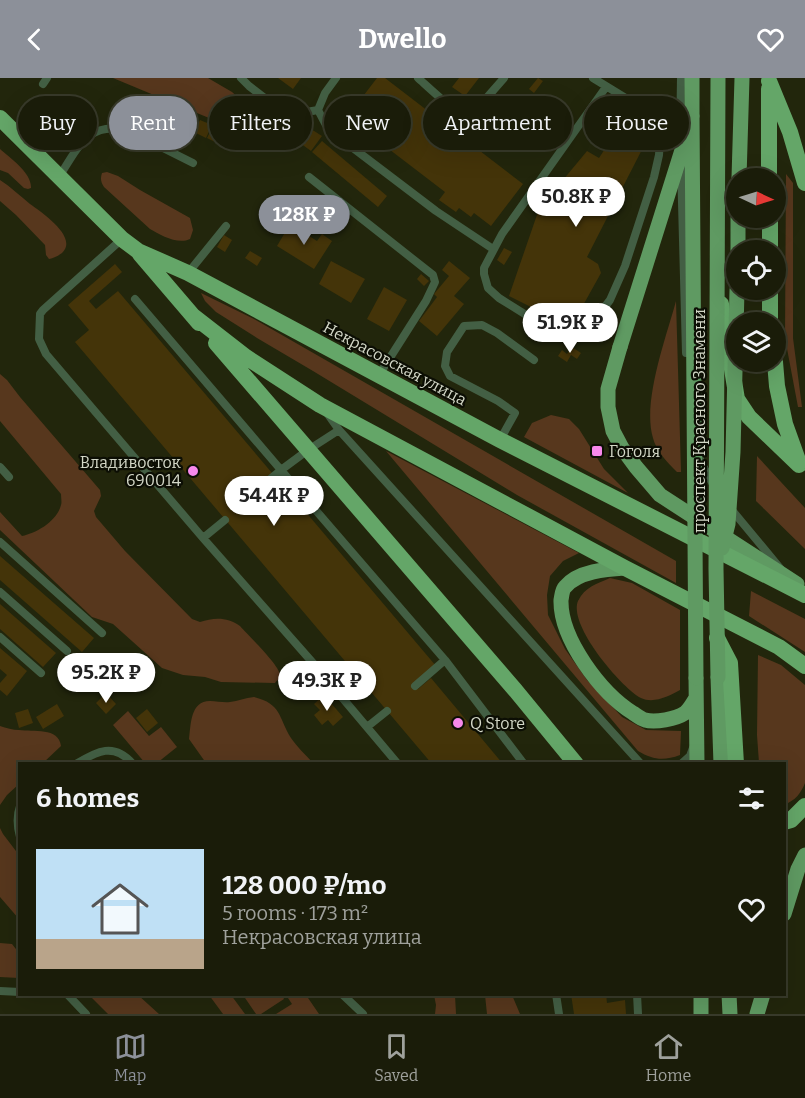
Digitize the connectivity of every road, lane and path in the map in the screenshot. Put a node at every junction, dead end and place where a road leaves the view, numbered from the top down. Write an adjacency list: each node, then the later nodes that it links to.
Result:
1 (242, 78): 14 (lane)
2 (336, 78): 14 (lane)
3 (418, 78): 12 (lane)
4 (504, 78): 12 (lane)
5 (593, 78): 13 (lane)
6 (681, 78): 48 (lane)
7 (693, 78): 15 (main road, проспект Красного Знамени)
8 (713, 78): 40 (highway)
9 (718, 78): 47 (main road, проспект Красного Знамени, bridge)
10 (742, 78): 18 (main road)
11 (769, 79): 19 (highway); 22 (highway)
12 (429, 83)
13 (606, 87): 25 (lane); 25 (lane)
14 (318, 110): 25 (lane)
15 (692, 116): 48 (main road, bridge); 61 (main road, проспект Красного Знамени, bridge)
16 (0, 118): 20 (highway, Некрасовская улица)
17 (193, 163): 20 (lane)
18 (739, 168)
19 (769, 168)
20 (59, 177): 24 (highway, Некрасовская улица)
21 (309, 177): 33 (lane)
22 (805, 183)
23 (226, 226): 27 (lane)
24 (122, 239): 26 (highway, Некрасовская улица); 44 (lane)
25 (493, 249)
26 (138, 251): 27 (highway, Некрасовская улица); 30 (highway)
27 (188, 273): 33 (highway, Некрасовская улица)
28 (135, 299): 39 (lane)
29 (737, 300): 47 (main road, bridge)
30 (192, 315): 34 (highway); 37 (highway)
31 (534, 360): 36 (lane)
32 (775, 372): 40 (highway)
33 (379, 375): 36 (highway, Некрасовская улица)
34 (320, 405): 35 (lane); 46 (highway)
35 (339, 430): 37 (lane); 70 (lane)
36 (500, 440): 51 (highway, Некрасовская улица)
37 (308, 450): 39 (lane); 69 (highway)
38 (0, 467): 41 (lane)
39 (281, 470): 42 (lane); 56 (lane)
40 (802, 470)
41 (9, 477)
42 (252, 494)
43 (225, 520): 44 (lane)
44 (203, 538): 63 (lane)
45 (0, 542): 52 (lane)
46 (626, 568): 57 (highway); 61 (main road)
47 (716, 568): 54 (main road, проспект Красного Знамени, bridge)
48 (790, 580): 49 (main road)
49 (805, 590)
50 (0, 592): 55 (lane)
51 (805, 595)
52 (102, 633)
53 (0, 637): 58 (lane)
54 (717, 638): 59 (highway)
55 (67, 651)
56 (445, 660): 60 (lane); 68 (lane)
57 (805, 666)
58 (41, 673)
59 (724, 678): 73 (main road); 74 (highway)
60 (416, 686)
61 (696, 698): 64 (main road, проспект Красного Знамени)
62 (387, 711): 63 (lane)
63 (367, 727): 67 (lane)
64 (697, 739): 71 (lane); 72 (main road, проспект Красного Знамени)
65 (79, 762): 66 (lane)
66 (131, 762)
67 (397, 762)
68 (523, 762)
69 (574, 762)
70 (639, 762)
71 (683, 762)
72 (697, 762)
73 (721, 762)
74 (736, 762)
75 (805, 806): 77 (highway)
76 (18, 812): 78 (lane)
77 (786, 821)
78 (18, 827)
79 (805, 855): 80 (main road)
80 (786, 908)
81 (0, 991): 82 (lane)
82 (18, 992)
83 (68, 996): 90 (lane)
84 (344, 996): 92 (lane)
85 (556, 996): 93 (lane)
86 (637, 996): 94 (lane)
87 (701, 996): 95 (main road)
88 (729, 996): 96 (main road)
89 (762, 996): 97 (main road)
90 (79, 1010): 91 (lane)
91 (86, 1014)
92 (363, 1014)
93 (560, 1014)
94 (638, 1014)
95 (701, 1014)
96 (730, 1014)
97 (757, 1014)

